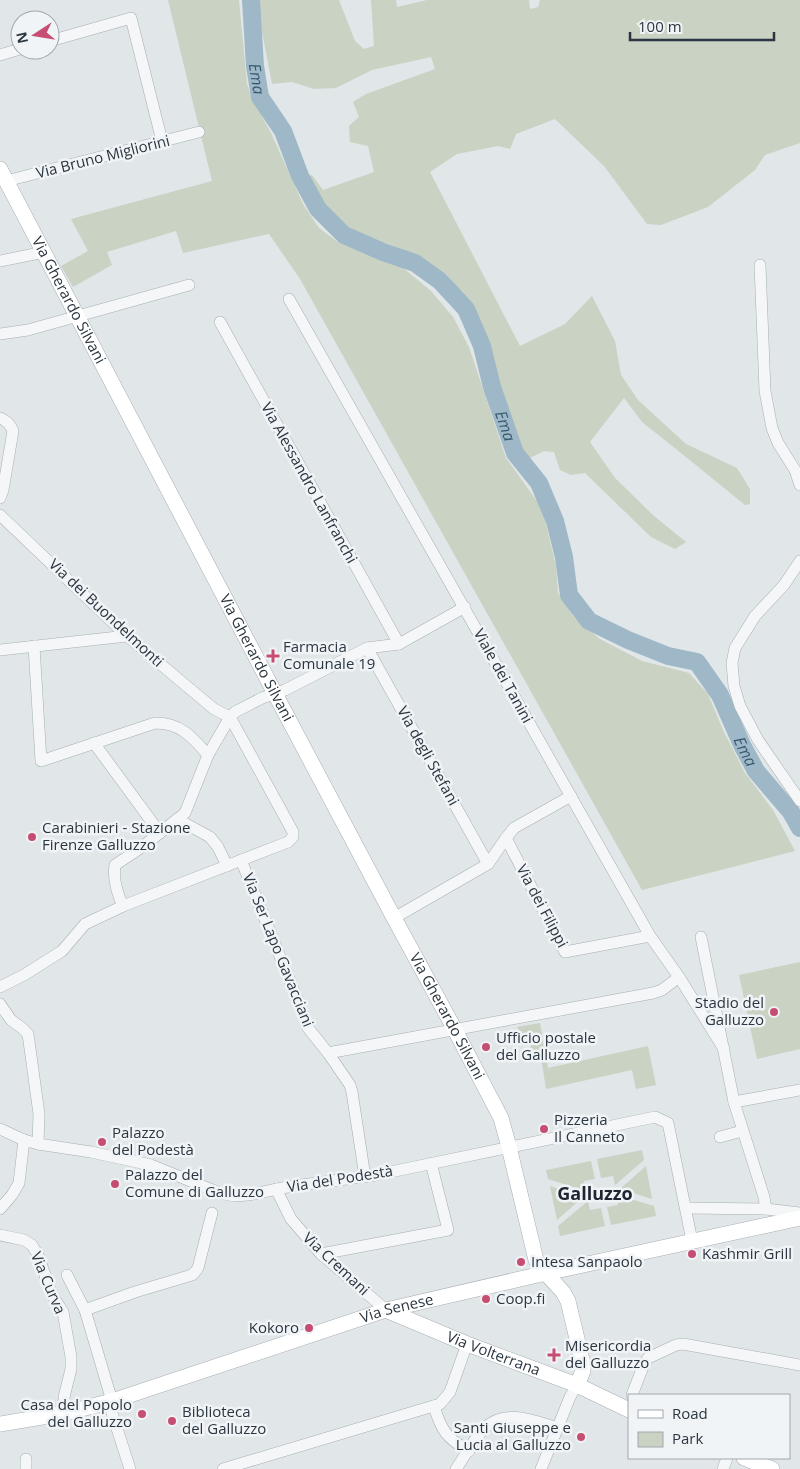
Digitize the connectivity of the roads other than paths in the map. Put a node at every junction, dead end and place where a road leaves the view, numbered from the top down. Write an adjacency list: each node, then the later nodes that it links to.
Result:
1 (60, 38): 3 (street)
2 (199, 132): 3 (street, Via Bruno Migliorini)
3 (162, 142): 4 (street, Via Bruno Migliorini)
4 (3, 175): 5 (main road, Via Gherardo Silvani)
5 (44, 252): 6 (street); 10 (main road, Via Gherardo Silvani)
6 (0, 261)
7 (760, 265): 14 (street)
8 (189, 285): 10 (street)
9 (289, 299): 18 (street, Viale dei Tanini)
10 (77, 316): 12 (street); 24 (main road, Via Gherardo Silvani)
11 (220, 322): 20 (street, Via Alessandro Lanfranchi)
12 (0, 334)
13 (0, 418): 15 (street)
14 (800, 485)
15 (0, 498)
16 (0, 515): 19 (street, Via dei Buondelmonti)
17 (800, 561): 29 (street)
18 (465, 608): 20 (street); 28 (street, Viale dei Tanini)
19 (127, 636): 21 (street); 25 (street, Via dei Buondelmonti)
20 (399, 644): 22 (street)
21 (34, 646): 23 (street); 26 (street)
22 (367, 648): 24 (street); 34 (street, Via degli Stefani)
23 (0, 650)
24 (275, 694): 25 (street); 37 (main road, Via Gherardo Silvani)
25 (230, 717): 27 (street); 33 (street)
26 (94, 743): 27 (street); 31 (street)
27 (208, 756): 30 (street)
28 (571, 796): 32 (street); 38 (street, Viale dei Tanini)
29 (800, 801)
30 (177, 819): 31 (street); 35 (street)
31 (160, 832): 36 (street)
32 (506, 838): 34 (street); 38 (street, Via dei Filippi)
33 (241, 860): 35 (street); 45 (street, Via Ser Lapo Gavacciani)
34 (488, 864): 37 (street)
35 (227, 866): 36 (street)
36 (123, 906): 41 (street)
37 (394, 918): 43 (main road, Via Gherardo Silvani)
38 (650, 936): 40 (street, Viale dei Tanini)
39 (701, 937): 44 (street)
40 (679, 977): 43 (street); 44 (street, Viale dei Tanini)
41 (0, 987)
42 (0, 1004): 52 (street)
43 (455, 1030): 45 (street); 53 (main road, Via Gherardo Silvani)
44 (724, 1049): 47 (street)
45 (328, 1053): 55 (street, Via Ser Lapo Gavacciani)
46 (800, 1090): 47 (street)
47 (734, 1102): 49 (street)
48 (0, 1129): 51 (street, Via del Podestà)
49 (742, 1131): 50 (street); 59 (street)
50 (720, 1137)
51 (24, 1140): 52 (street, Via del Podestà); 58 (street)
52 (38, 1144): 56 (street, Via del Podestà)
53 (509, 1147): 54 (street, Via del Podestà); 57 (street, Via del Podestà); 66 (main road, Via Gherardo Silvani)
54 (431, 1163): 55 (street, Via del Podestà); 65 (street)
55 (366, 1177): 56 (street, Via del Podestà)
56 (276, 1189): 65 (street, Via Cremani)
57 (686, 1208): 59 (street); 64 (street)
58 (0, 1209)
59 (766, 1209): 61 (street)
60 (212, 1213): 68 (street)
61 (800, 1213)
62 (800, 1218): 64 (main road, Via Senese)
63 (0, 1235): 77 (street, Via Curva)
64 (692, 1241): 66 (main road, Via Senese)
65 (322, 1254): 69 (street, Via Cremani)
66 (546, 1272): 69 (main road, Via Senese); 72 (main road, Via Gherardo Silvani)
67 (67, 1275): 68 (street)
68 (85, 1310): 74 (street)
69 (386, 1310): 70 (main road, Via Volterrana); 74 (main road, Via Senese)
70 (467, 1344): 72 (main road, Via Volterrana); 76 (street)
71 (800, 1365): 73 (street)
72 (577, 1385): 75 (main road, Via Volterrana); 79 (street)
73 (633, 1394)
74 (112, 1401): 77 (main road, Via Senese); 82 (street)
75 (628, 1405)
76 (434, 1406): 80 (street); 83 (street)
77 (66, 1413): 78 (main road, Via Senese)
78 (0, 1424)
79 (558, 1428): 80 (street); 85 (street)
80 (469, 1451): 84 (street)
81 (747, 1459): 86 (main road)
82 (130, 1469)
83 (223, 1469)
84 (456, 1469)
85 (541, 1469)
86 (772, 1469)

